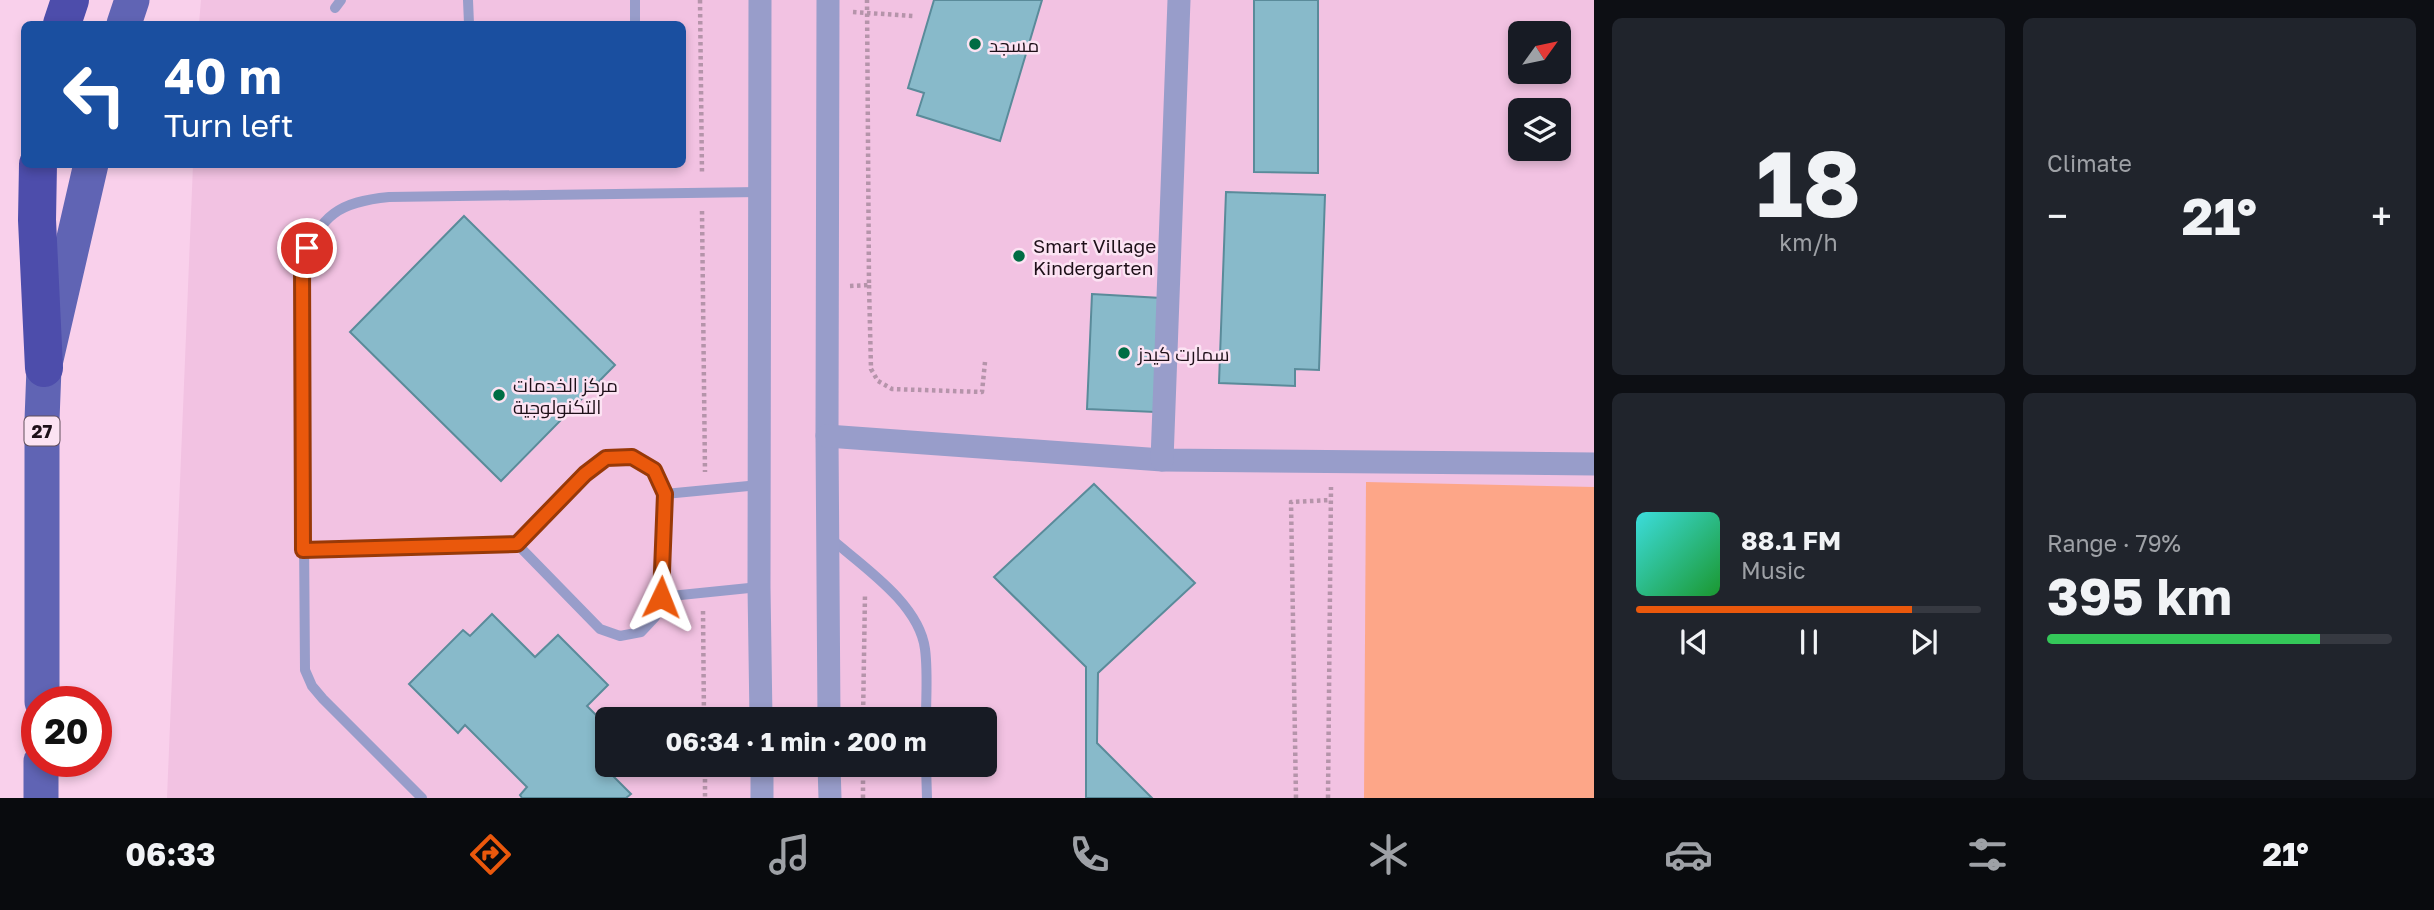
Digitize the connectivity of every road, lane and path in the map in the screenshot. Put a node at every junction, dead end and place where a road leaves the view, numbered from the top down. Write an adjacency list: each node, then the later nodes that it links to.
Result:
1 (69, 0): 12 (highway)
2 (132, 0): 13 (main road)
3 (468, 0): 14 (lane)
4 (635, 0): 15 (lane)
5 (700, 0): 18 (path)
6 (760, 0): 19 (street)
7 (867, 0): 10 (path)
8 (1179, 0): 25 (street)
9 (828, 5): 10 (path); 21 (street)
10 (868, 13): 11 (path); 20 (path)
11 (913, 16)
12 (63, 21)
13 (125, 21)
14 (469, 21)
15 (635, 21)
16 (38, 168): 23 (highway, 27)
17 (90, 168): 23 (main road, 27)
18 (702, 192): 19 (lane); 29 (path); 34 (lane)
19 (759, 192): 28 (street)
20 (869, 285): 21 (path); 22 (path)
21 (827, 287): 24 (street)
22 (985, 362)
23 (44, 368): 39 (main road, 27)
24 (827, 436): 25 (street); 32 (street)
25 (1162, 460): 26 (street)
26 (1331, 461): 27 (street); 31 (path)
27 (1594, 464)
28 (759, 485): 29 (lane); 36 (street)
29 (705, 490): 30 (lane)
30 (665, 494): 33 (lane); 38 (lane)
31 (1331, 500): 58 (path); 59 (path)
32 (828, 535): 35 (lane); 42 (street)
33 (517, 544): 34 (lane); 38 (lane)
34 (303, 550): 52 (lane)
35 (865, 568): 43 (path); 44 (lane)
36 (759, 587): 37 (lane); 41 (street)
37 (702, 593): 38 (lane); 40 (path)
38 (661, 597)
39 (42, 686)
40 (704, 707)
41 (761, 707)
42 (829, 707)
43 (863, 707)
44 (926, 707)
45 (41, 777): 51 (main road)
46 (705, 777): 53 (path)
47 (762, 777): 54 (street)
48 (830, 777): 55 (street)
49 (863, 777): 56 (path)
50 (926, 777): 57 (lane)
51 (41, 798)
52 (422, 798)
53 (705, 798)
54 (762, 798)
55 (830, 798)
56 (863, 798)
57 (927, 798)
58 (1296, 798)
59 (1328, 798)

